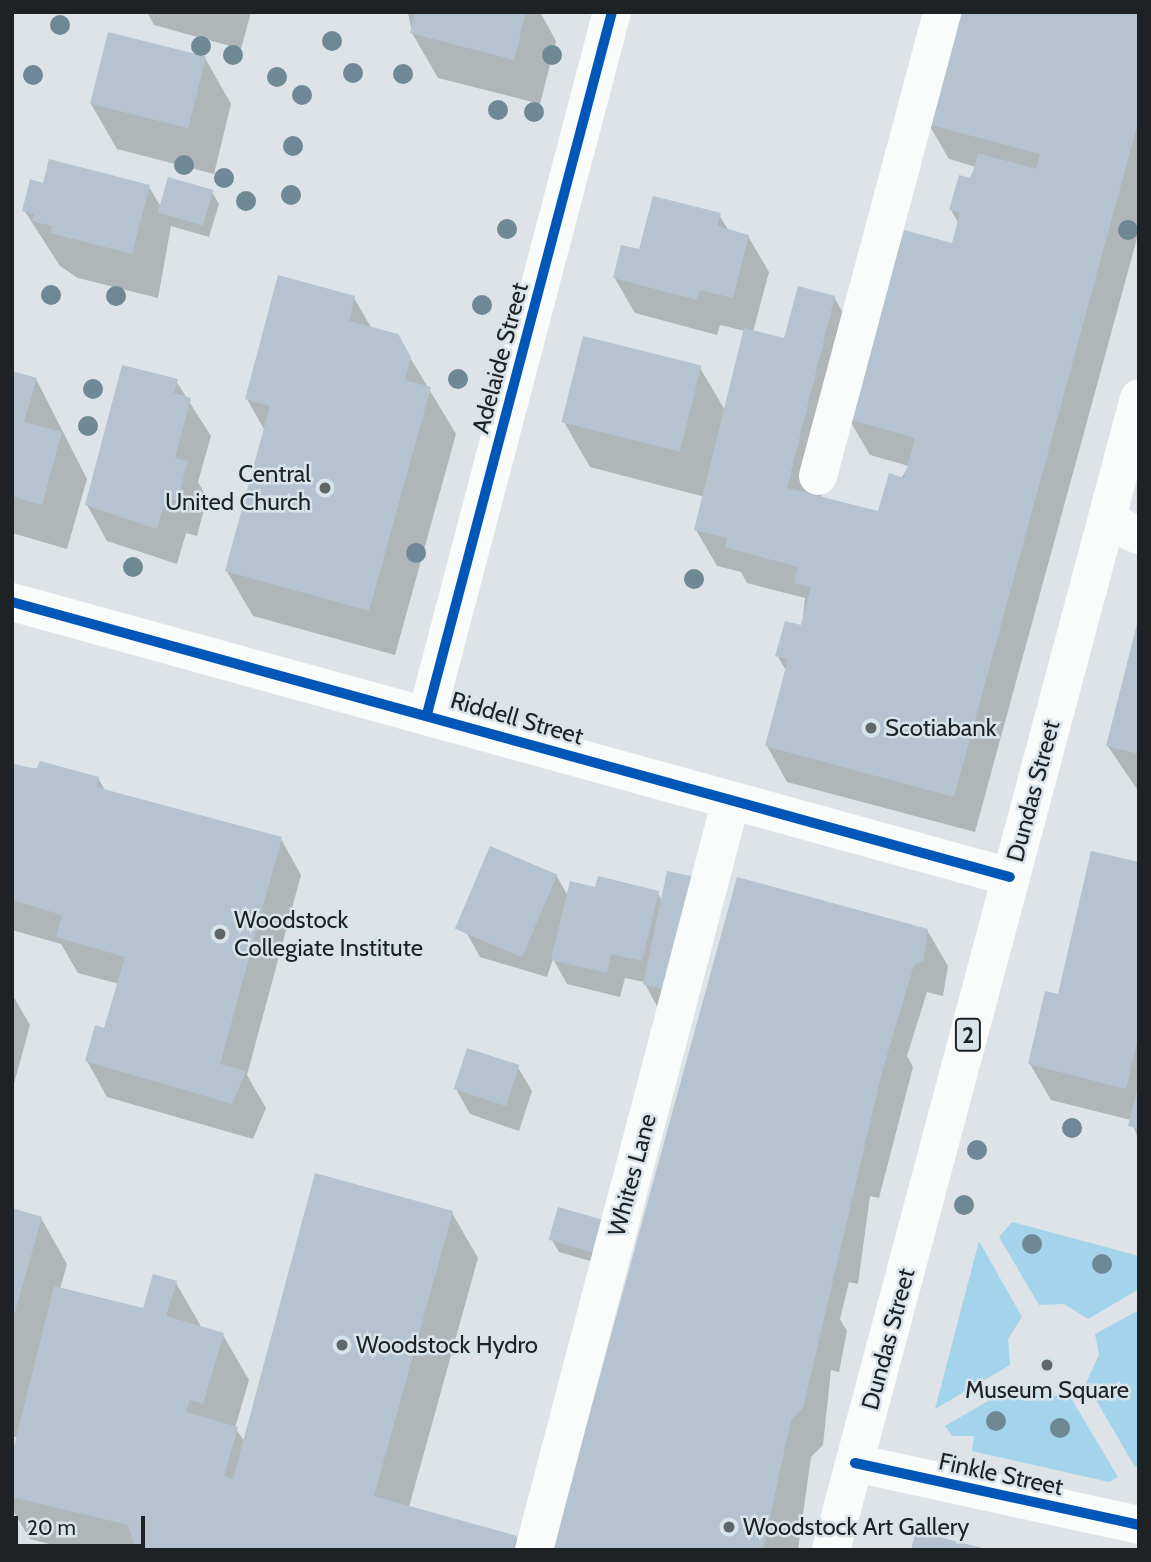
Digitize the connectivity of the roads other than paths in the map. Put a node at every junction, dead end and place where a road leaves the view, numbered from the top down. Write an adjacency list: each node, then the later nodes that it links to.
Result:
1 (612, 12): 7 (street, Adelaide Street)
2 (942, 12): 4 (street)
3 (1139, 398): 5 (street, Dundas Street / 2)
4 (818, 476)
5 (1123, 528): 9 (street, Dundas Street / 2)
6 (12, 602): 7 (street, Riddell Street)
7 (427, 714): 8 (street, Riddell Street)
8 (731, 800): 9 (street, Riddell Street); 12 (street, Whites Lane)
9 (1010, 877): 10 (street, Dundas Street / 2)
10 (855, 1463): 11 (street, Finkle Street); 13 (street, Dundas Street / 2)
11 (1139, 1525)
12 (534, 1550)
13 (831, 1550)

